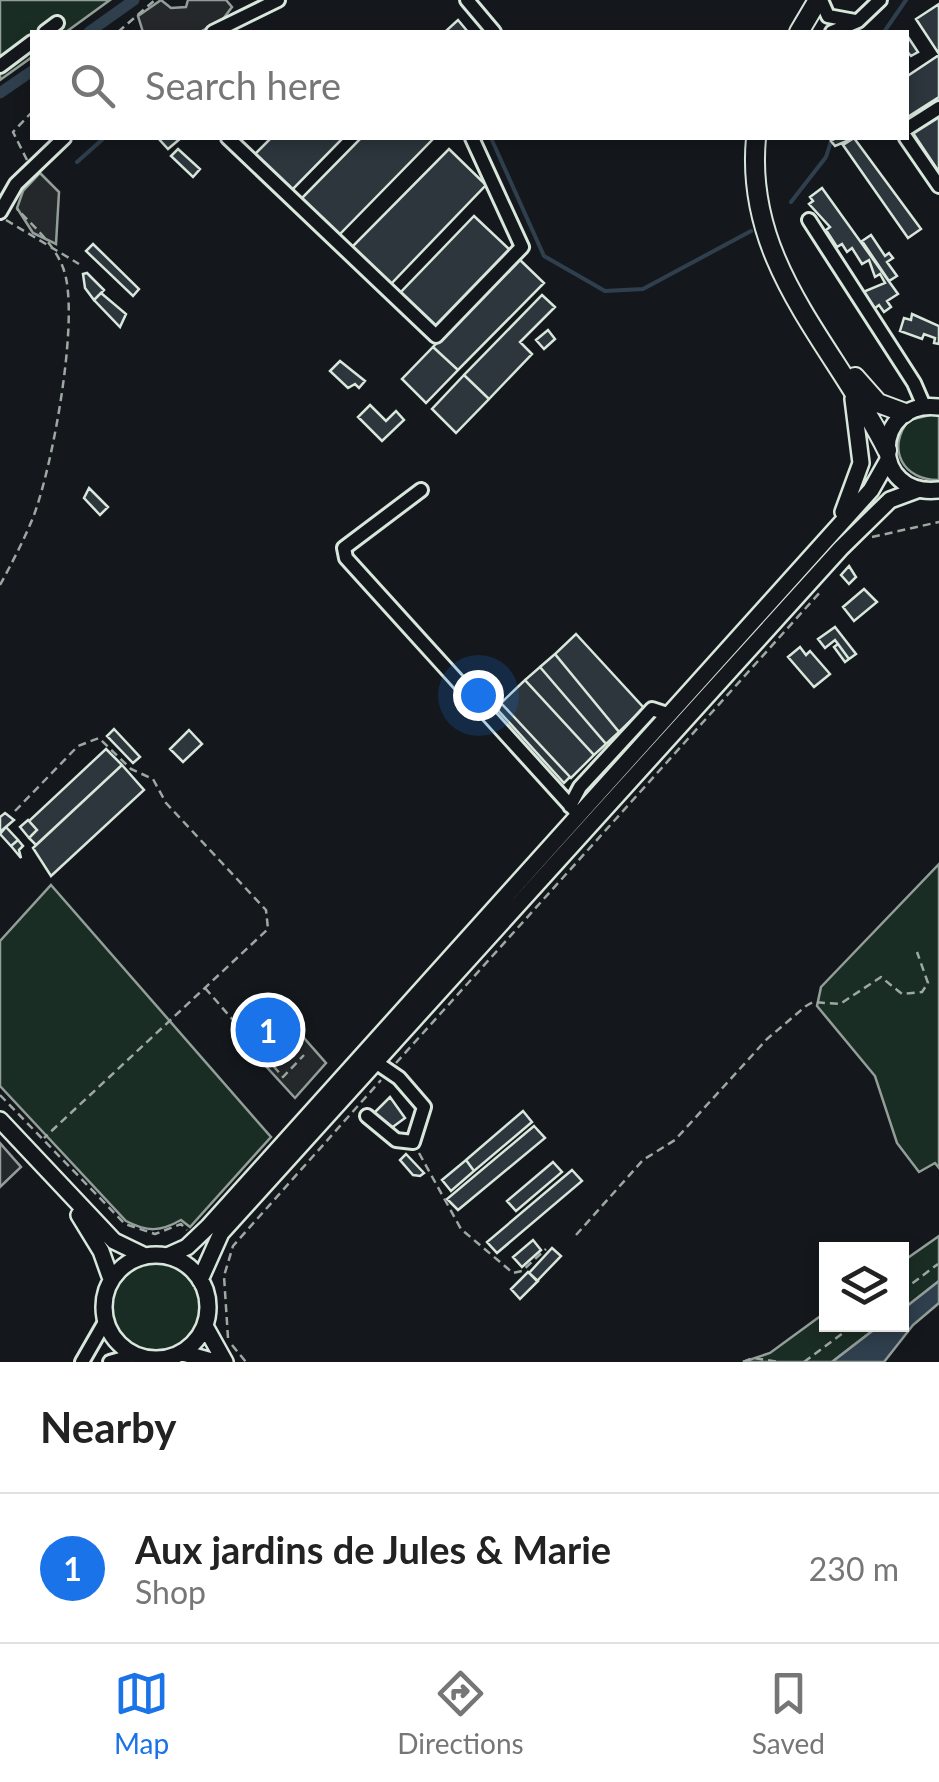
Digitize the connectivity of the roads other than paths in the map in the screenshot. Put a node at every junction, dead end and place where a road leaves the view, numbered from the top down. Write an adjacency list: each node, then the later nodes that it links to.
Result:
1 (278, 0): 9 (street)
2 (467, 0): 10 (street)
3 (805, 0): 11 (highway)
4 (819, 0): 6 (street); 12 (highway)
5 (880, 0): 6 (street)
6 (858, 21): 13 (street)
7 (57, 24): 8 (street)
8 (48, 30)
9 (218, 30)
10 (492, 30)
11 (788, 30)
12 (800, 30)
13 (837, 30)
14 (30, 44): 15 (street)
15 (0, 66)
16 (939, 108): 17 (street)
17 (909, 127)
18 (62, 140): 25 (street)
19 (230, 140): 20 (street)
20 (473, 140)
21 (756, 140): 27 (highway)
22 (767, 140): 29 (highway)
23 (907, 140): 24 (street)
24 (939, 186)
25 (0, 215)
26 (809, 220): 28 (street)
27 (848, 386): 30 (highway); 34 (main road)
28 (932, 406): 29 (main road)
29 (905, 413): 30 (main road)
30 (887, 455): 32 (main road); 34 (main road)
31 (421, 490): 35 (street)
32 (918, 490): 33 (main road); 36 (main road)
33 (939, 490)
34 (826, 538): 35 (main road)
35 (574, 810): 41 (main road)
36 (383, 1068): 37 (street); 43 (main road)
37 (367, 1116)
38 (0, 1120): 39 (main road)
39 (64, 1190): 40 (main road); 42 (main road)
40 (145, 1256): 41 (main road); 42 (main road)
41 (167, 1256): 43 (main road)
42 (111, 1279): 44 (main road)
43 (200, 1280): 45 (main road)
44 (105, 1322): 47 (main road); 48 (street)
45 (205, 1326): 46 (main road); 51 (main road)
46 (177, 1357): 47 (main road); 50 (main road)
47 (141, 1358): 49 (street)
48 (82, 1362)
49 (110, 1362)
50 (214, 1362)
51 (225, 1362)

